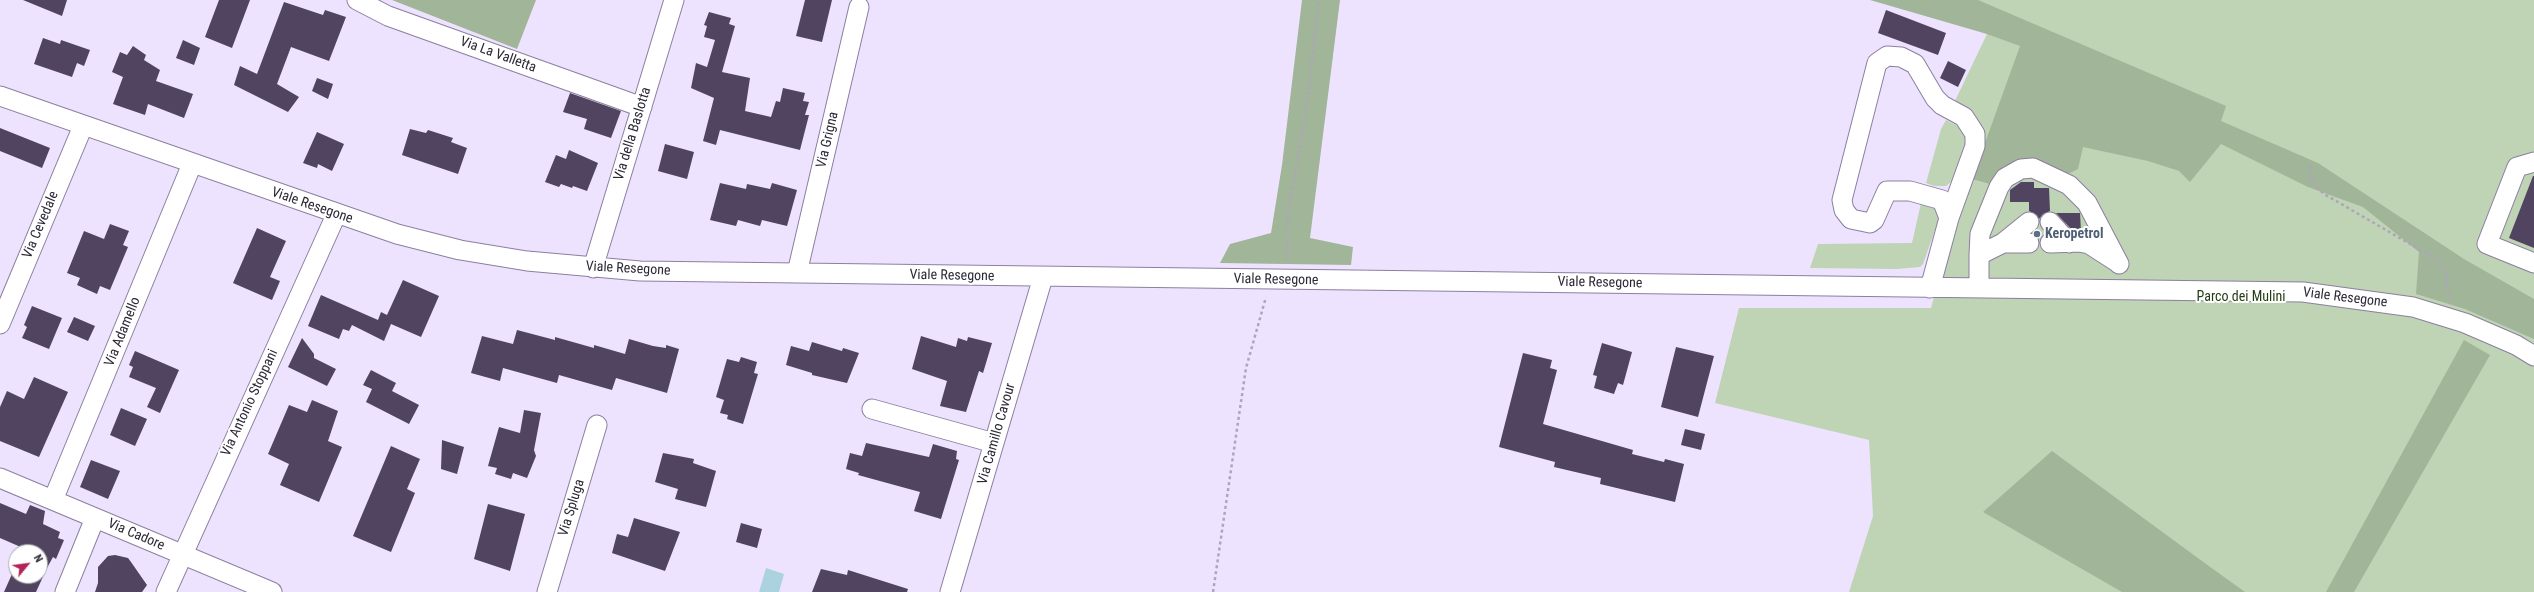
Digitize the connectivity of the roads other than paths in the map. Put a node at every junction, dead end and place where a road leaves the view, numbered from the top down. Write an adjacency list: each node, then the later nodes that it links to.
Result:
1 (357, 0): 5 (street, Via La Valletta)
2 (674, 0): 5 (street, Via della Baslotta)
3 (859, 7): 21 (street, Via Grigna)
4 (0, 96): 6 (street, Viale Resegone)
5 (642, 107): 20 (street, Via della Baslotta)
6 (82, 126): 8 (street, Viale Resegone); 26 (street, Via Cevedale)
7 (2534, 162): 19 (street)
8 (192, 164): 9 (street, Viale Resegone); 32 (street, Via Adamello)
9 (336, 215): 20 (street, Viale Resegone); 34 (street, Via Antonio Stoppani)
10 (1949, 218): 10 (street); 23 (street)
11 (2029, 222): 14 (street)
12 (2050, 222): 16 (street)
13 (2029, 242): 14 (street)
14 (2003, 243): 17 (street)
15 (2050, 243): 16 (street)
16 (2069, 243): 18 (street)
17 (1979, 255): 18 (street); 24 (street)
18 (2119, 264): 25 (street)
19 (2534, 264)
20 (593, 268): 21 (street, Viale Resegone)
21 (797, 273): 22 (street, Viale Resegone)
22 (1043, 277): 23 (street, Viale Resegone); 30 (street, Via Camillo Cavour)
23 (1930, 288): 24 (street, Viale Resegone)
24 (1979, 288): 25 (street, Viale Resegone)
25 (2129, 290): 27 (street, Viale Resegone)
26 (0, 324)
27 (2534, 356)
28 (872, 409): 30 (street)
29 (597, 425): 38 (street, Via Spluga)
30 (994, 444): 39 (street, Via Camillo Cavour)
31 (0, 478): 32 (street, Via Cadore)
32 (53, 500): 33 (street, Via Cadore)
33 (95, 518): 34 (street, Via Cadore); 35 (street)
34 (182, 554): 36 (street, Via Antonio Stoppani); 37 (street, Via Cadore)
35 (65, 592)
36 (166, 592)
37 (272, 592)
38 (547, 592)
39 (950, 592)

